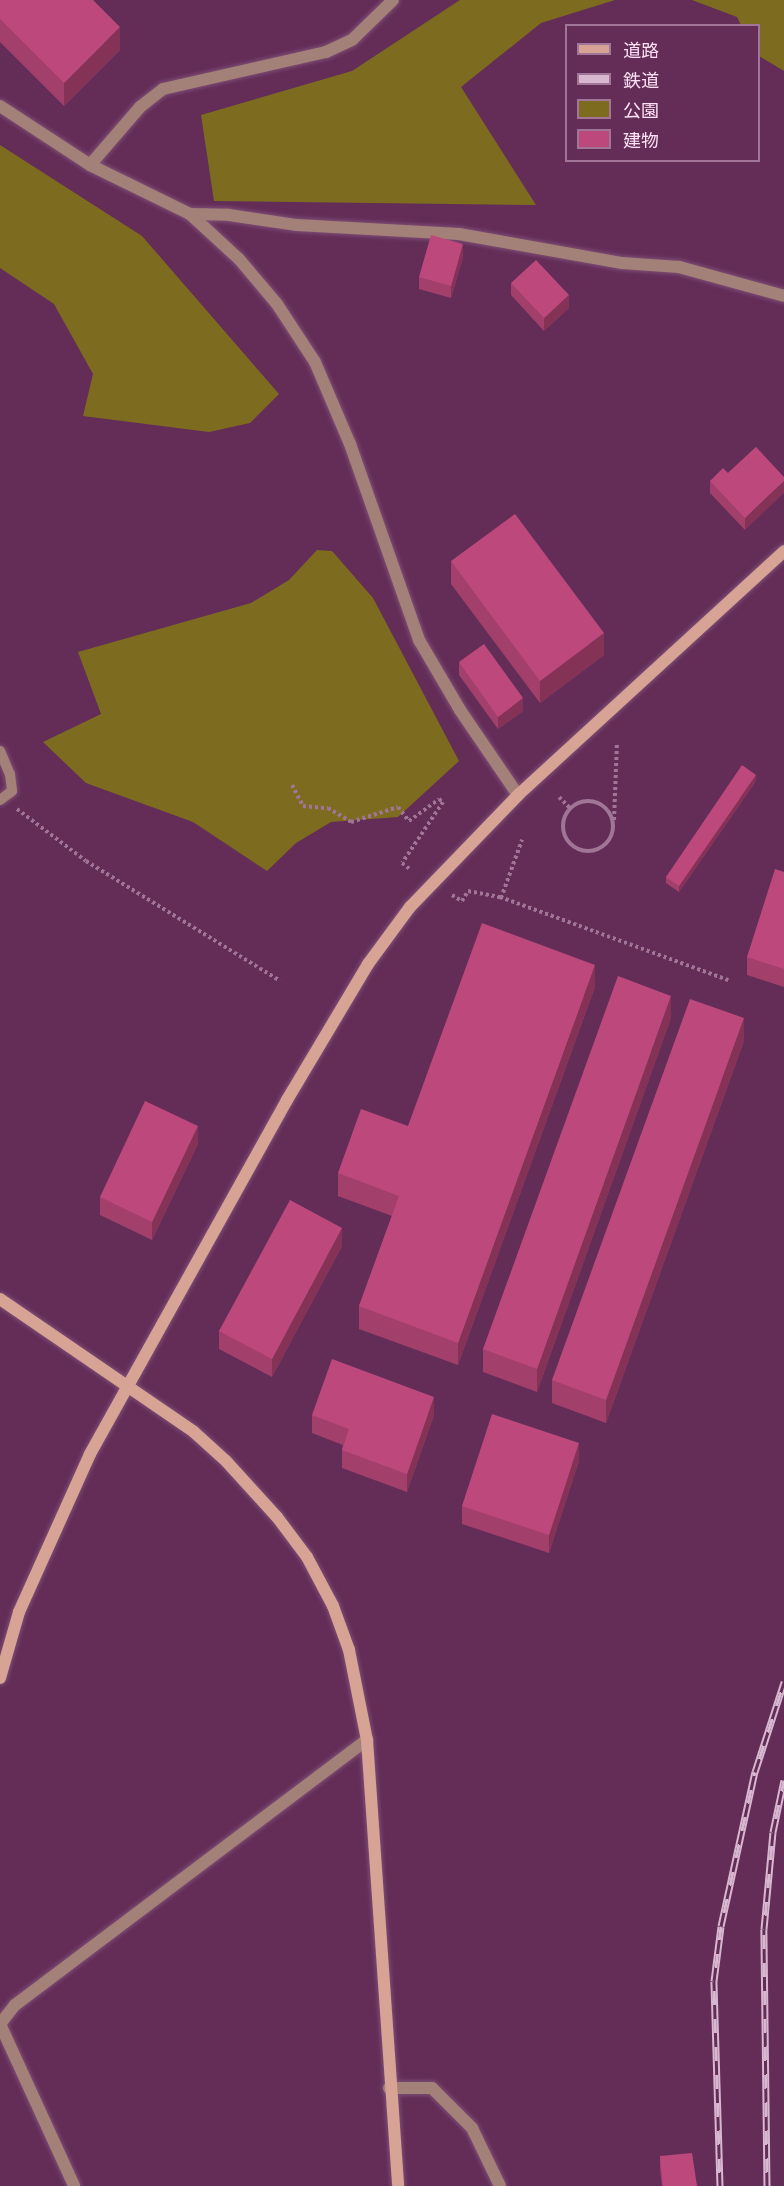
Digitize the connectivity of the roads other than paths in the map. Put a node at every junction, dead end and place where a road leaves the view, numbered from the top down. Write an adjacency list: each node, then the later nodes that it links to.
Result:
1 (393, 0): 3 (street)
2 (0, 106): 3 (street)
3 (90, 165): 4 (street)
4 (190, 214): 5 (street); 8 (street)
5 (784, 296)
6 (784, 550): 8 (street)
7 (0, 751): 9 (lane)
8 (518, 795): 11 (street)
9 (2, 800)
10 (0, 1299): 11 (street)
11 (126, 1386): 12 (street); 13 (street)
12 (0, 1678)
13 (367, 1740): 14 (street); 15 (street)
14 (0, 2024): 16 (street)
15 (389, 2088): 17 (street); 18 (street)
16 (74, 2186)
17 (398, 2186)
18 (500, 2186)

